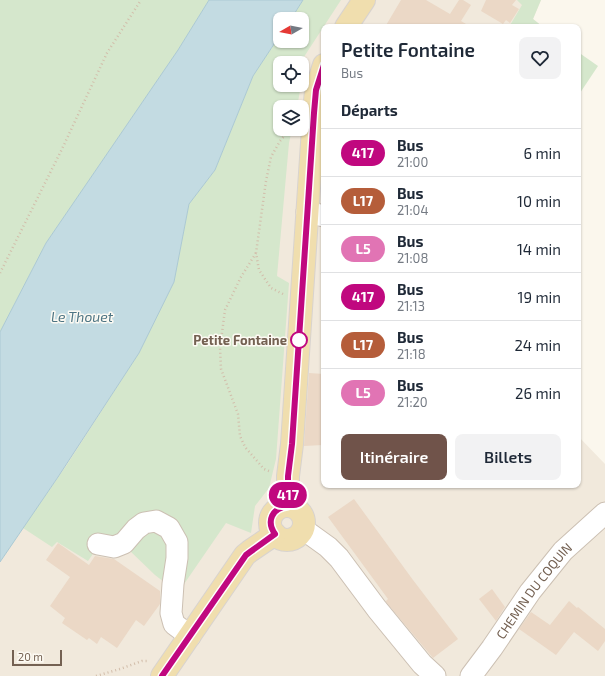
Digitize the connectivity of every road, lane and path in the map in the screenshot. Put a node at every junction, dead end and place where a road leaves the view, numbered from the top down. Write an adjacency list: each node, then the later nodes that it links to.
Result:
1 (141, 0): 8 (path)
2 (364, 0): 3 (main road)
3 (348, 24)
4 (321, 74): 6 (main road)
5 (284, 136): 7 (path)
6 (315, 214): 9 (main road)
7 (256, 253): 9 (path); 10 (path)
8 (0, 273)
9 (301, 298): 10 (main road)
10 (288, 476): 11 (main road)
11 (288, 506): 13 (main road); 14 (main road)
12 (605, 513): 20 (street, CHEMIN DU COQUIN)
13 (303, 529): 14 (main road); 19 (street)
14 (275, 534): 16 (main road)
15 (98, 544): 16 (street)
16 (190, 636): 17 (main road)
17 (166, 669): 18 (path)
18 (96, 676)
19 (435, 676)
20 (471, 676)

